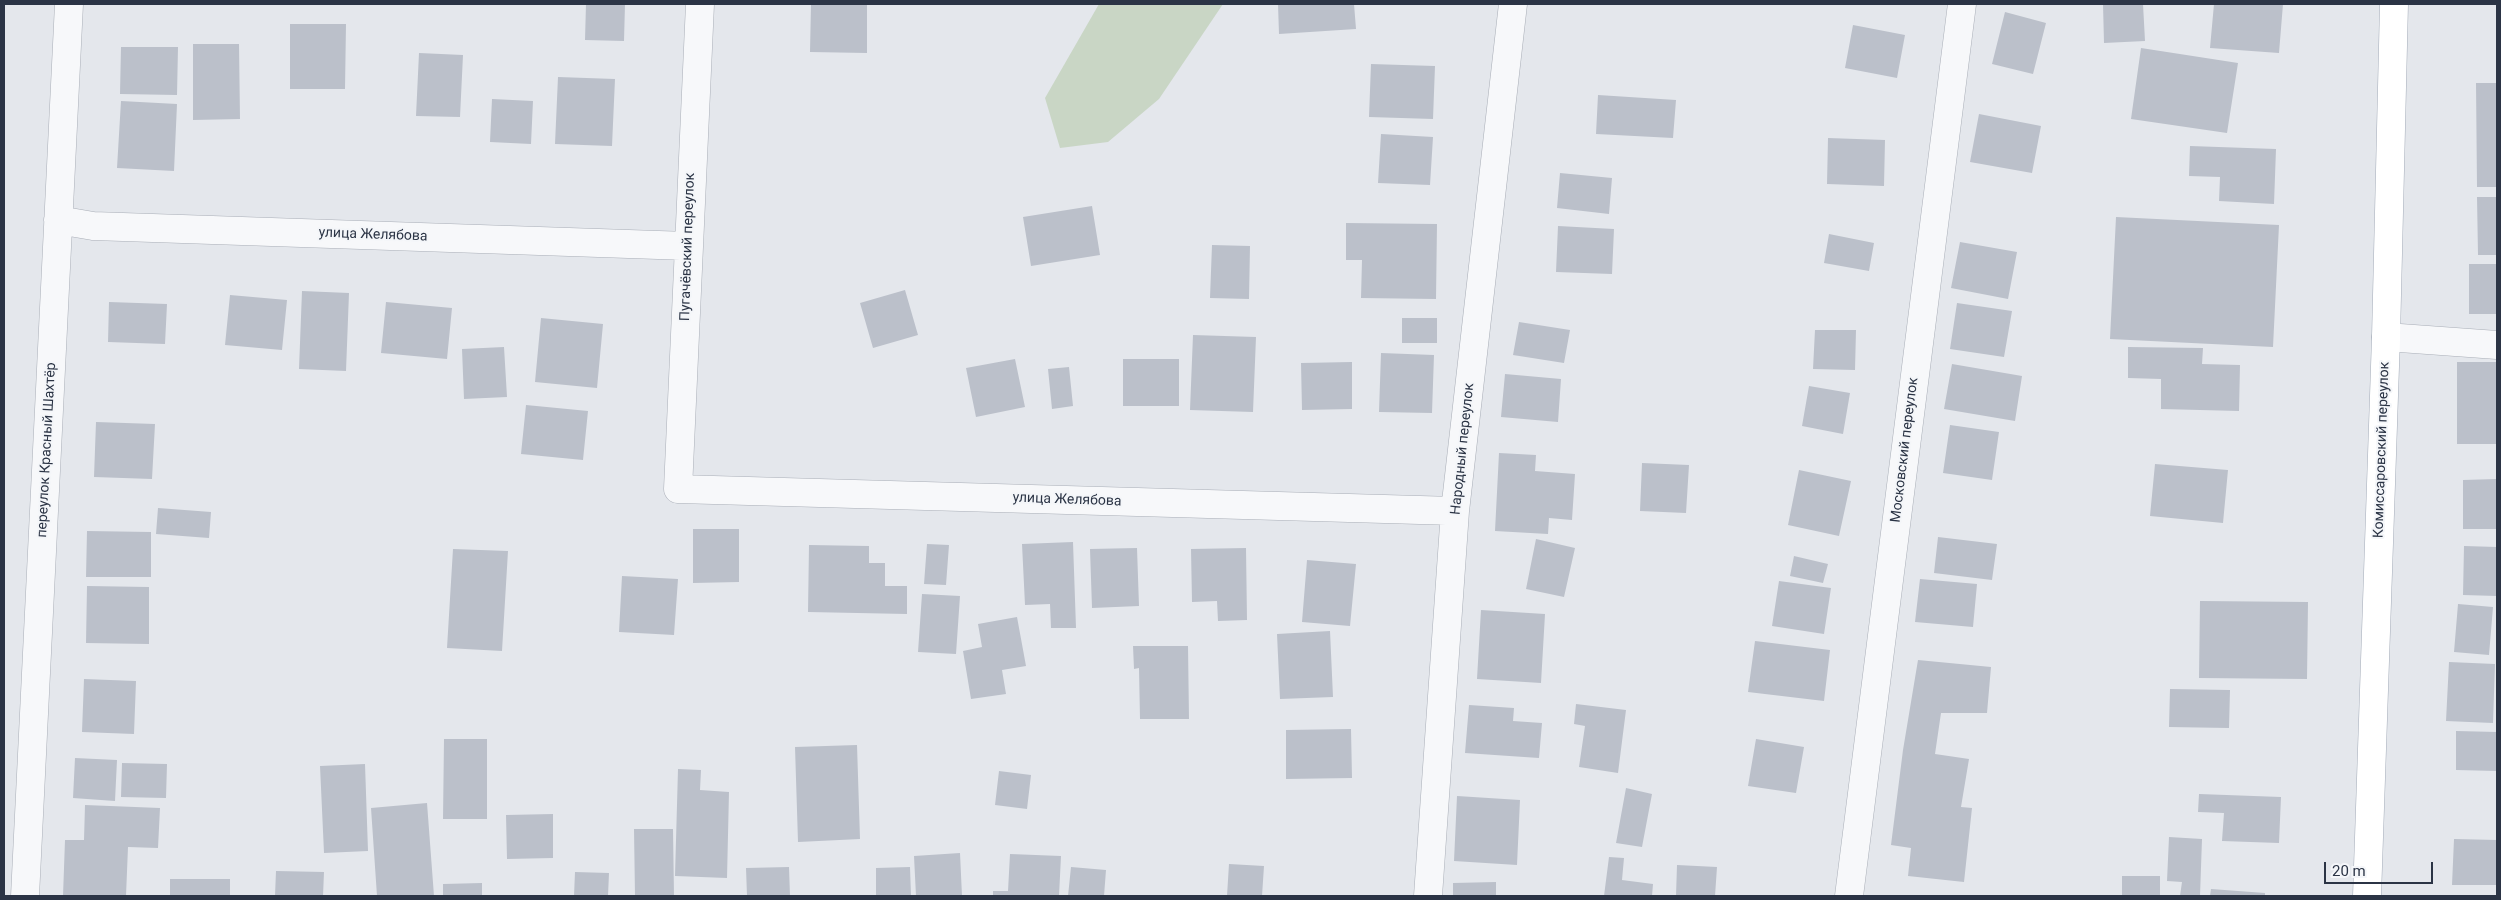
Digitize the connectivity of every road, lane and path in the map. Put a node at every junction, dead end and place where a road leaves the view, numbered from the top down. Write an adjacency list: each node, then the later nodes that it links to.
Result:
1 (70, 4): 6 (street, переулок Красный Шахтёр)
2 (700, 4): 7 (street, Пугачёвский переулок)
3 (1513, 4): 11 (street, Народный переулок)
4 (1962, 4): 14 (street, Московский переулок)
5 (2394, 4): 8 (main road, Комиссаровский переулок)
6 (58, 220): 7 (street, улица Желябова); 12 (street, переулок Красный Шахтёр)
7 (688, 246): 10 (street, Пугачёвский переулок)
8 (2386, 337): 9 (street); 15 (main road, Комиссаровский переулок)
9 (2497, 345)
10 (678, 489): 11 (street, улица Желябова)
11 (1455, 511): 13 (street, Народный переулок)
12 (25, 896)
13 (1428, 896)
14 (1849, 896)
15 (2367, 896)

